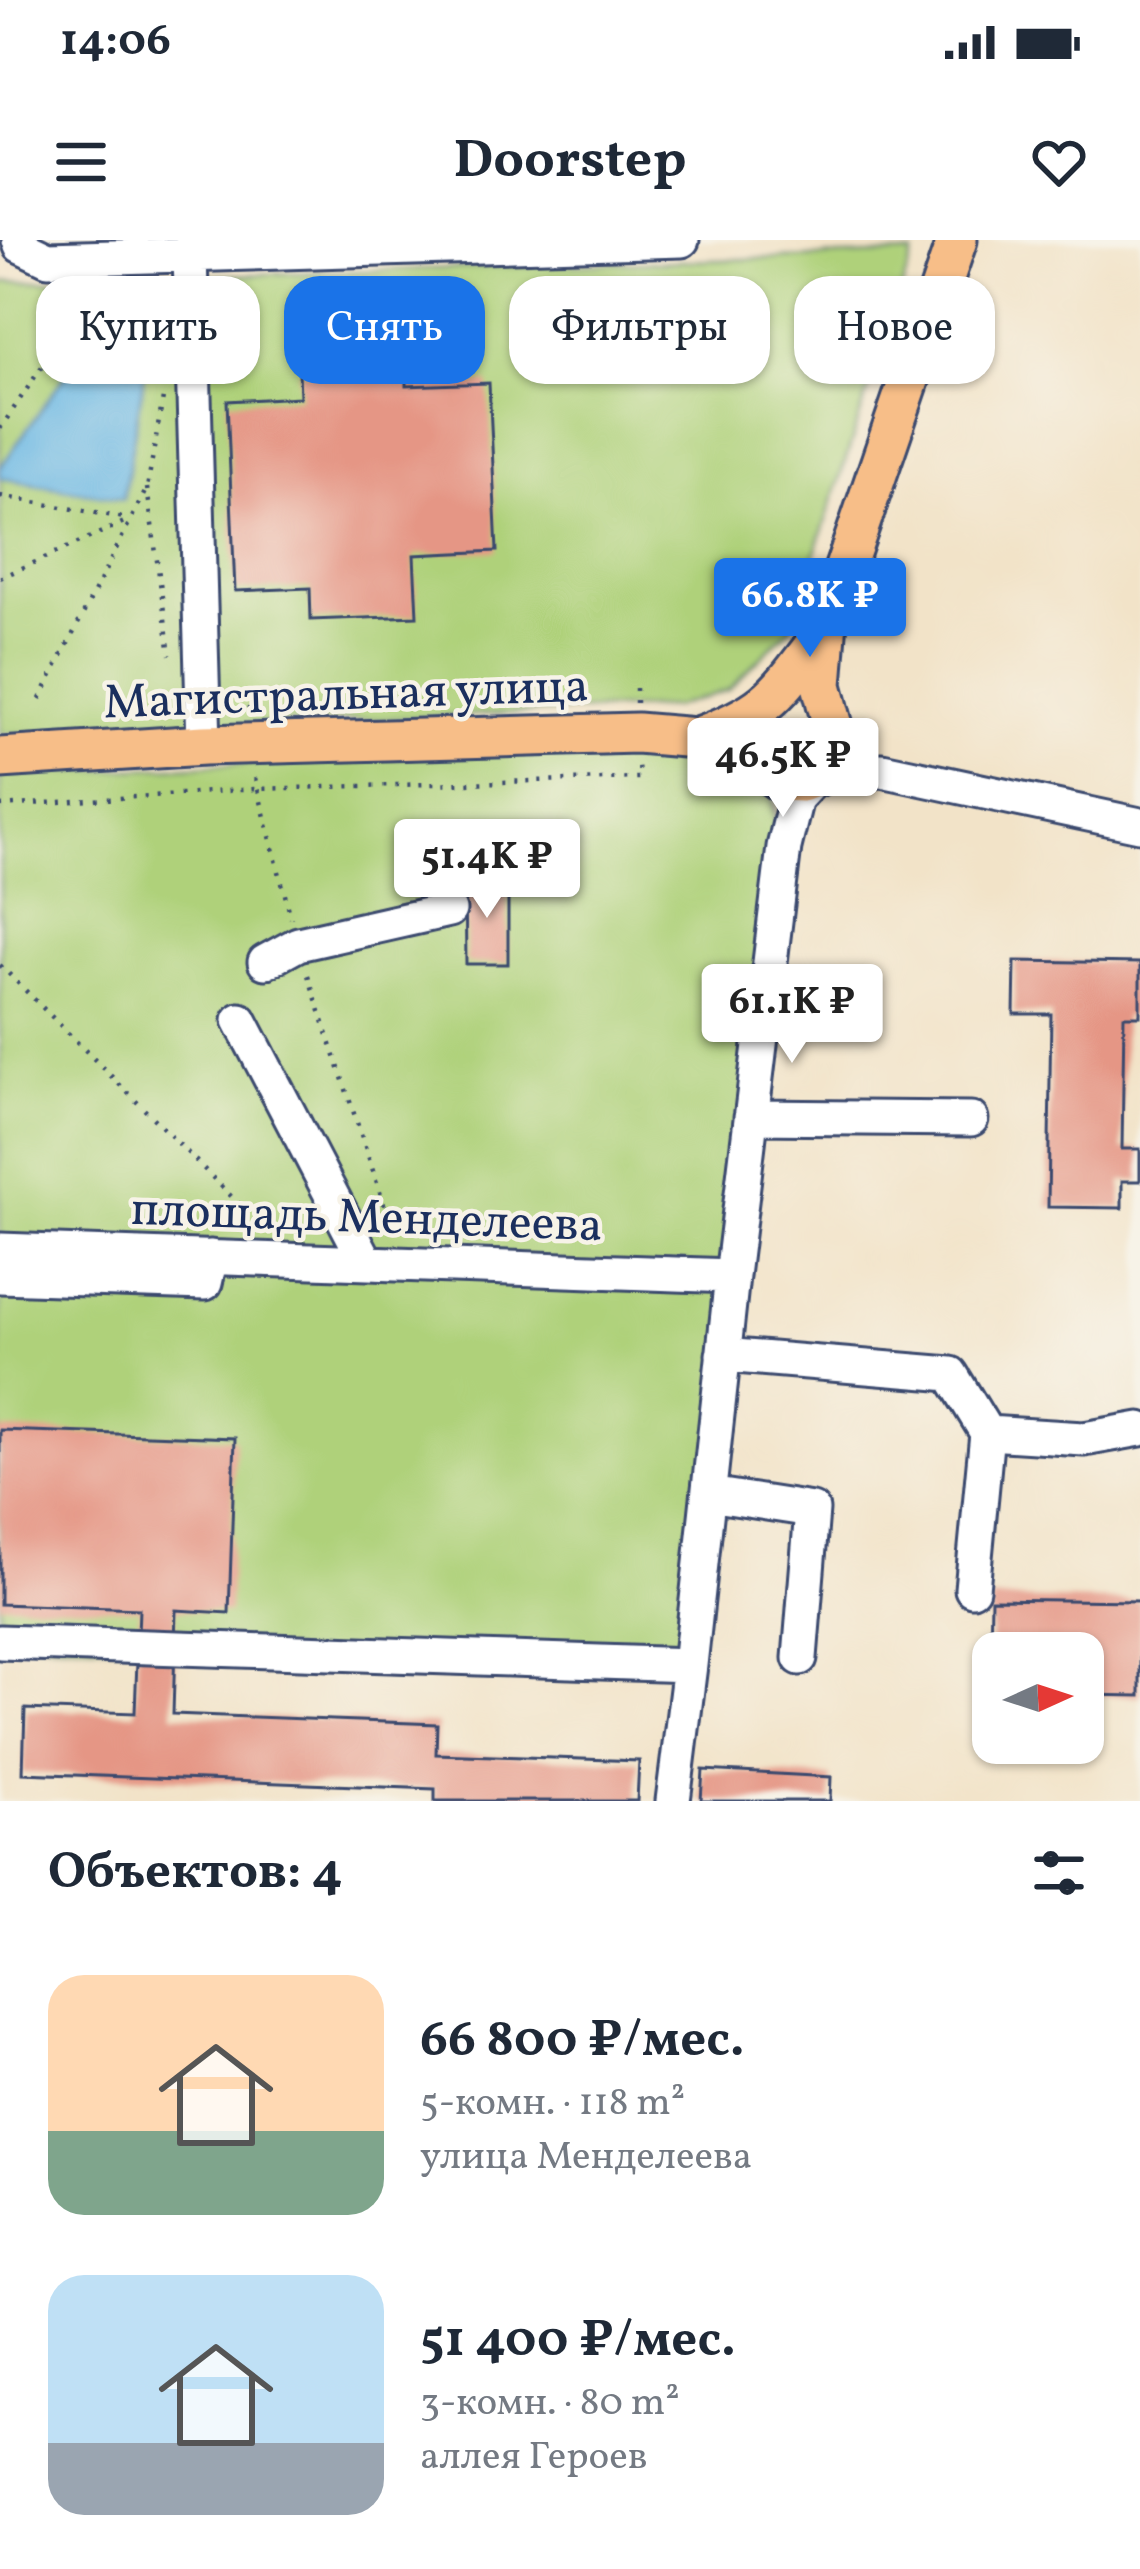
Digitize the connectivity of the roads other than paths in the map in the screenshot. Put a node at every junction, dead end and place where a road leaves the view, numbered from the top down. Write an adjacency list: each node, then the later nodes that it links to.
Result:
1 (19, 240): 4 (street)
2 (682, 240): 4 (street)
3 (957, 240): 5 (main road)
4 (210, 250): 9 (street)
5 (826, 626): 6 (main road); 7 (main road)
6 (767, 705): 7 (main road); 8 (main road); 12 (main road)
7 (830, 717): 11 (street); 13 (main road)
8 (696, 738): 9 (main road, Магистральная улица); 12 (main road)
9 (204, 745): 10 (main road, Магистральная улица)
10 (0, 758)
11 (882, 770): 13 (street); 14 (street)
12 (763, 771): 13 (main road); 15 (street)
13 (819, 774): 15 (street)
14 (1140, 825)
15 (784, 847): 20 (street)
16 (449, 910): 17 (street)
17 (265, 962)
18 (240, 1020): 23 (street)
19 (971, 1119): 20 (street)
20 (744, 1136): 25 (street)
21 (0, 1250): 22 (street, площадь Менделеева)
22 (212, 1258): 23 (street, площадь Менделеева); 24 (street)
23 (368, 1263): 25 (street, площадь Менделеева)
24 (0, 1276)
25 (731, 1276): 26 (street)
26 (723, 1355): 28 (street); 29 (street)
27 (1140, 1429): 28 (street)
28 (987, 1432): 30 (street)
29 (709, 1494): 32 (street); 33 (street)
30 (972, 1588)
31 (0, 1642): 33 (street)
32 (800, 1658)
33 (690, 1665): 34 (street)
34 (673, 1801)

